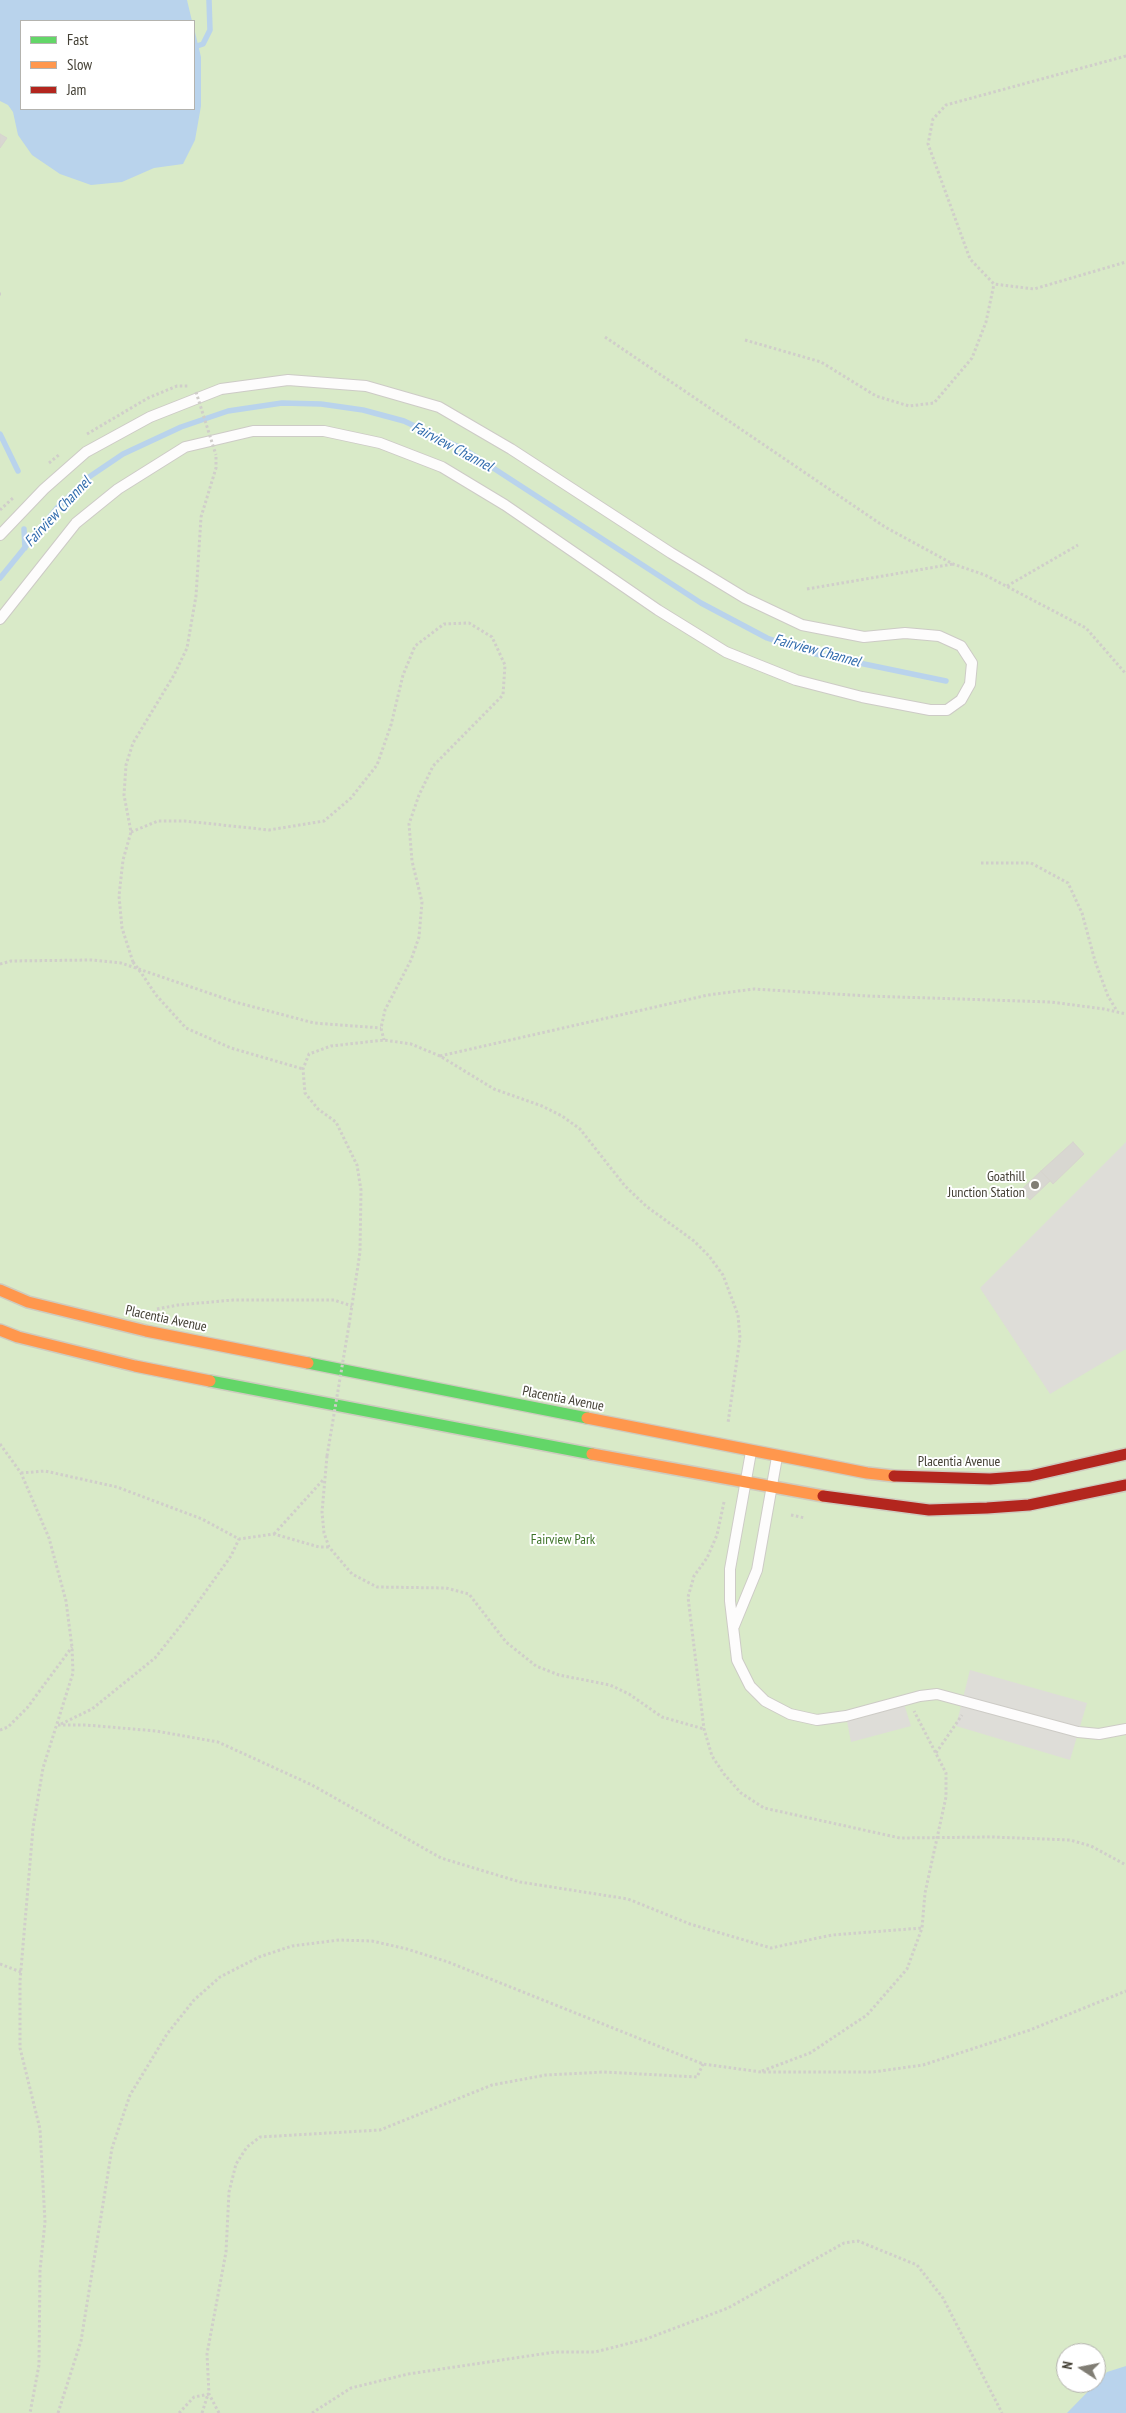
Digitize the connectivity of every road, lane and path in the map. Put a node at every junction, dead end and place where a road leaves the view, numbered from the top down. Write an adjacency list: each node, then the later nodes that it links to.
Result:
1 (1126, 56): 3 (path)
2 (1126, 262): 3 (path)
3 (994, 284): 5 (path)
4 (605, 336): 9 (path)
5 (745, 340)
6 (196, 392): 14 (path, bridge)
7 (0, 535): 12 (lane)
8 (1078, 545): 10 (path)
9 (953, 564): 10 (path); 11 (path)
10 (1006, 586): 13 (path)
11 (807, 589)
12 (0, 619)
13 (1126, 674)
14 (132, 832): 19 (path); 22 (path, bridge)
15 (981, 863): 17 (path)
16 (0, 964): 19 (path)
17 (1118, 1011): 18 (path); 21 (path)
18 (1126, 1014)
19 (381, 1028): 20 (path)
20 (384, 1040): 21 (path); 22 (path)
21 (440, 1056): 27 (path)
22 (303, 1069): 24 (path)
23 (0, 1290): 29 (main road, Placentia Avenue)
24 (352, 1306): 25 (path); 33 (path, bridge)
25 (150, 1310)
26 (0, 1330): 34 (main road)
27 (728, 1426)
28 (0, 1444): 32 (path)
29 (751, 1451): 31 (main road, Placentia Avenue); 34 (lane)
30 (1126, 1454): 31 (main road, Placentia Avenue)
31 (777, 1456): 36 (lane)
32 (21, 1473): 39 (path); 42 (path)
33 (323, 1480): 38 (path); 40 (path)
34 (744, 1483): 36 (main road); 41 (lane)
35 (1126, 1485): 36 (main road)
36 (772, 1488): 41 (lane)
37 (724, 1502): 46 (path)
38 (274, 1534): 39 (path); 40 (path)
39 (239, 1540): 45 (path)
40 (329, 1547): 46 (path)
41 (733, 1627): 43 (lane)
42 (72, 1647): 45 (path); 48 (path)
43 (908, 1699): 44 (lane); 49 (path)
44 (971, 1703): 47 (lane); 49 (path)
45 (58, 1726): 52 (path); 54 (path)
46 (704, 1729): 50 (path)
47 (1126, 1729)
48 (0, 1730)
49 (936, 1754): 50 (path)
50 (936, 1838): 51 (path); 52 (path)
51 (1126, 1865)
52 (922, 1928): 57 (path)
53 (0, 1964): 54 (path)
54 (21, 1972): 59 (path)
55 (1126, 1991): 57 (path)
56 (704, 2064): 57 (path); 58 (path); 60 (path)
57 (761, 2072)
58 (209, 2394): 61 (path); 62 (path); 63 (path)
59 (30, 2413)
60 (58, 2413)
61 (179, 2413)
62 (202, 2413)
63 (219, 2413)
64 (312, 2413): 65 (path)
65 (1002, 2413)

